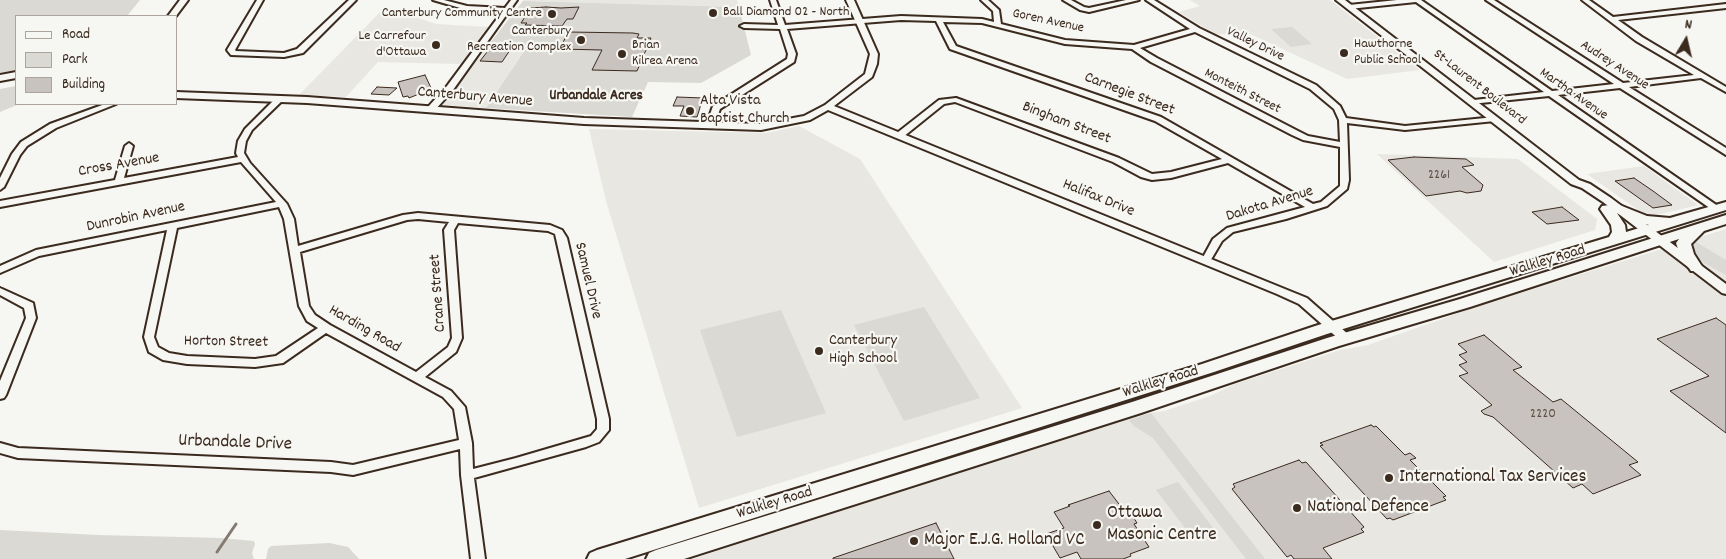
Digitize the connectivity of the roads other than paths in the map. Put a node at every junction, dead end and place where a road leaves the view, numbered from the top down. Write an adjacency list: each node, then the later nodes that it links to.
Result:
1 (184, 0): 19 (street)
2 (260, 0): 3 (street)
3 (353, 0)
4 (436, 0): 18 (street)
5 (514, 0): 18 (street)
6 (772, 0): 25 (street)
7 (850, 0): 22 (street, Canterbury Avenue)
8 (984, 0): 23 (street)
9 (1066, 0): 10 (street)
10 (1136, 0)
11 (1149, 0): 26 (street, Valley Drive)
12 (1340, 0): 17 (street, St-Laurent Boulevard)
13 (1416, 0): 17 (street); 33 (street, Martha Avenue)
14 (1489, 0): 31 (street, Audrey Avenue)
15 (1585, 0): 20 (street)
16 (1726, 6): 20 (street)
17 (1349, 7): 36 (street, St-Laurent Boulevard)
18 (507, 10): 39 (street)
19 (173, 15)
20 (1610, 19): 29 (street)
21 (939, 20): 22 (street, Goren Avenue); 23 (street, Goren Avenue); 48 (street, Carnegie Street)
22 (860, 22): 25 (street, Goren Avenue); 38 (street, Canterbury Avenue)
23 (998, 24): 27 (street, Goren Avenue)
24 (744, 26): 25 (street, Goren Avenue)
25 (784, 27): 42 (street)
26 (1196, 30): 27 (street, Goren Avenue); 41 (street, Valley Drive)
27 (1134, 47): 44 (street, Monteith Street)
28 (15, 75): 30 (street)
29 (1702, 76): 31 (street); 32 (street)
30 (0, 78)
31 (1620, 85): 33 (street); 46 (street, Audrey Avenue)
32 (1726, 90)
33 (1549, 93): 36 (street); 55 (street, Martha Avenue)
34 (178, 95): 35 (street, Canterbury Avenue)
35 (280, 99): 39 (street, Canterbury Avenue); 47 (street)
36 (1474, 102): 40 (street, St-Laurent Boulevard)
37 (109, 105): 50 (street)
38 (828, 107): 42 (street, Canterbury Avenue); 43 (street, Halifax Drive)
39 (431, 109): 42 (street, Canterbury Avenue)
40 (1495, 119): 41 (street); 54 (street, St-Laurent Boulevard)
41 (1343, 120): 44 (street, Dakota Avenue)
42 (710, 126)
43 (900, 135): 48 (street, Bingham Street); 63 (street, Halifax Drive)
44 (1344, 145): 53 (street, Dakota Avenue)
45 (129, 146): 49 (street)
46 (1726, 152)
47 (243, 159): 49 (street, Cross Avenue); 52 (street, Harding Road)
48 (1230, 160): 53 (street, Carnegie Street)
49 (119, 182): 51 (street, Cross Avenue)
50 (0, 187)
51 (0, 204)
52 (282, 204): 58 (street, Dunrobin Avenue); 62 (street, Harding Road)
53 (1311, 207): 63 (street, Dakota Avenue)
54 (1612, 209): 57 (main road); 60 (street, St-Laurent Boulevard); 61 (main road)
55 (1723, 212): 57 (main road, Walkley Road); 59 (main road, Walkley Road)
56 (455, 219): 62 (street, Samuel Drive); 72 (street, Crane Street); 76 (street, Samuel Drive)
57 (1676, 222): 60 (main road, Walkley Road)
58 (173, 226): 65 (street, Dunrobin Avenue); 70 (street, Horton Street)
59 (1703, 227): 60 (main road, Walkley Road); 64 (main road)
60 (1649, 237): 61 (main road, Walkley Road); 64 (street, St-Laurent Boulevard); 67 (main road, Walkley Road); 69 (street, St-Laurent Boulevard)
61 (1613, 242): 66 (main road, Walkley Road)
62 (295, 250): 70 (street, Harding Road)
63 (1206, 261): 71 (street, Halifax Drive)
64 (1696, 268): 69 (street, St-Laurent Boulevard)
65 (0, 270)
66 (1520, 270): 67 (main road); 71 (main road, Walkley Road)
67 (1536, 281): 71 (main road, Walkley Road)
68 (0, 291): 73 (street)
69 (1726, 291)
70 (326, 328): 72 (street, Harding Road)
71 (1340, 333): 77 (main road, Walkley Road)
72 (416, 378): 74 (street, Harding Road)
73 (0, 395)
74 (466, 444): 75 (street, Urbandale Drive); 76 (street, Harding Road)
75 (0, 448)
76 (467, 475): 78 (street, Harding Road)
77 (750, 520): 79 (main road, Walkley Road); 80 (main road, Walkley Road)
78 (478, 559)
79 (597, 559)
80 (656, 559)

